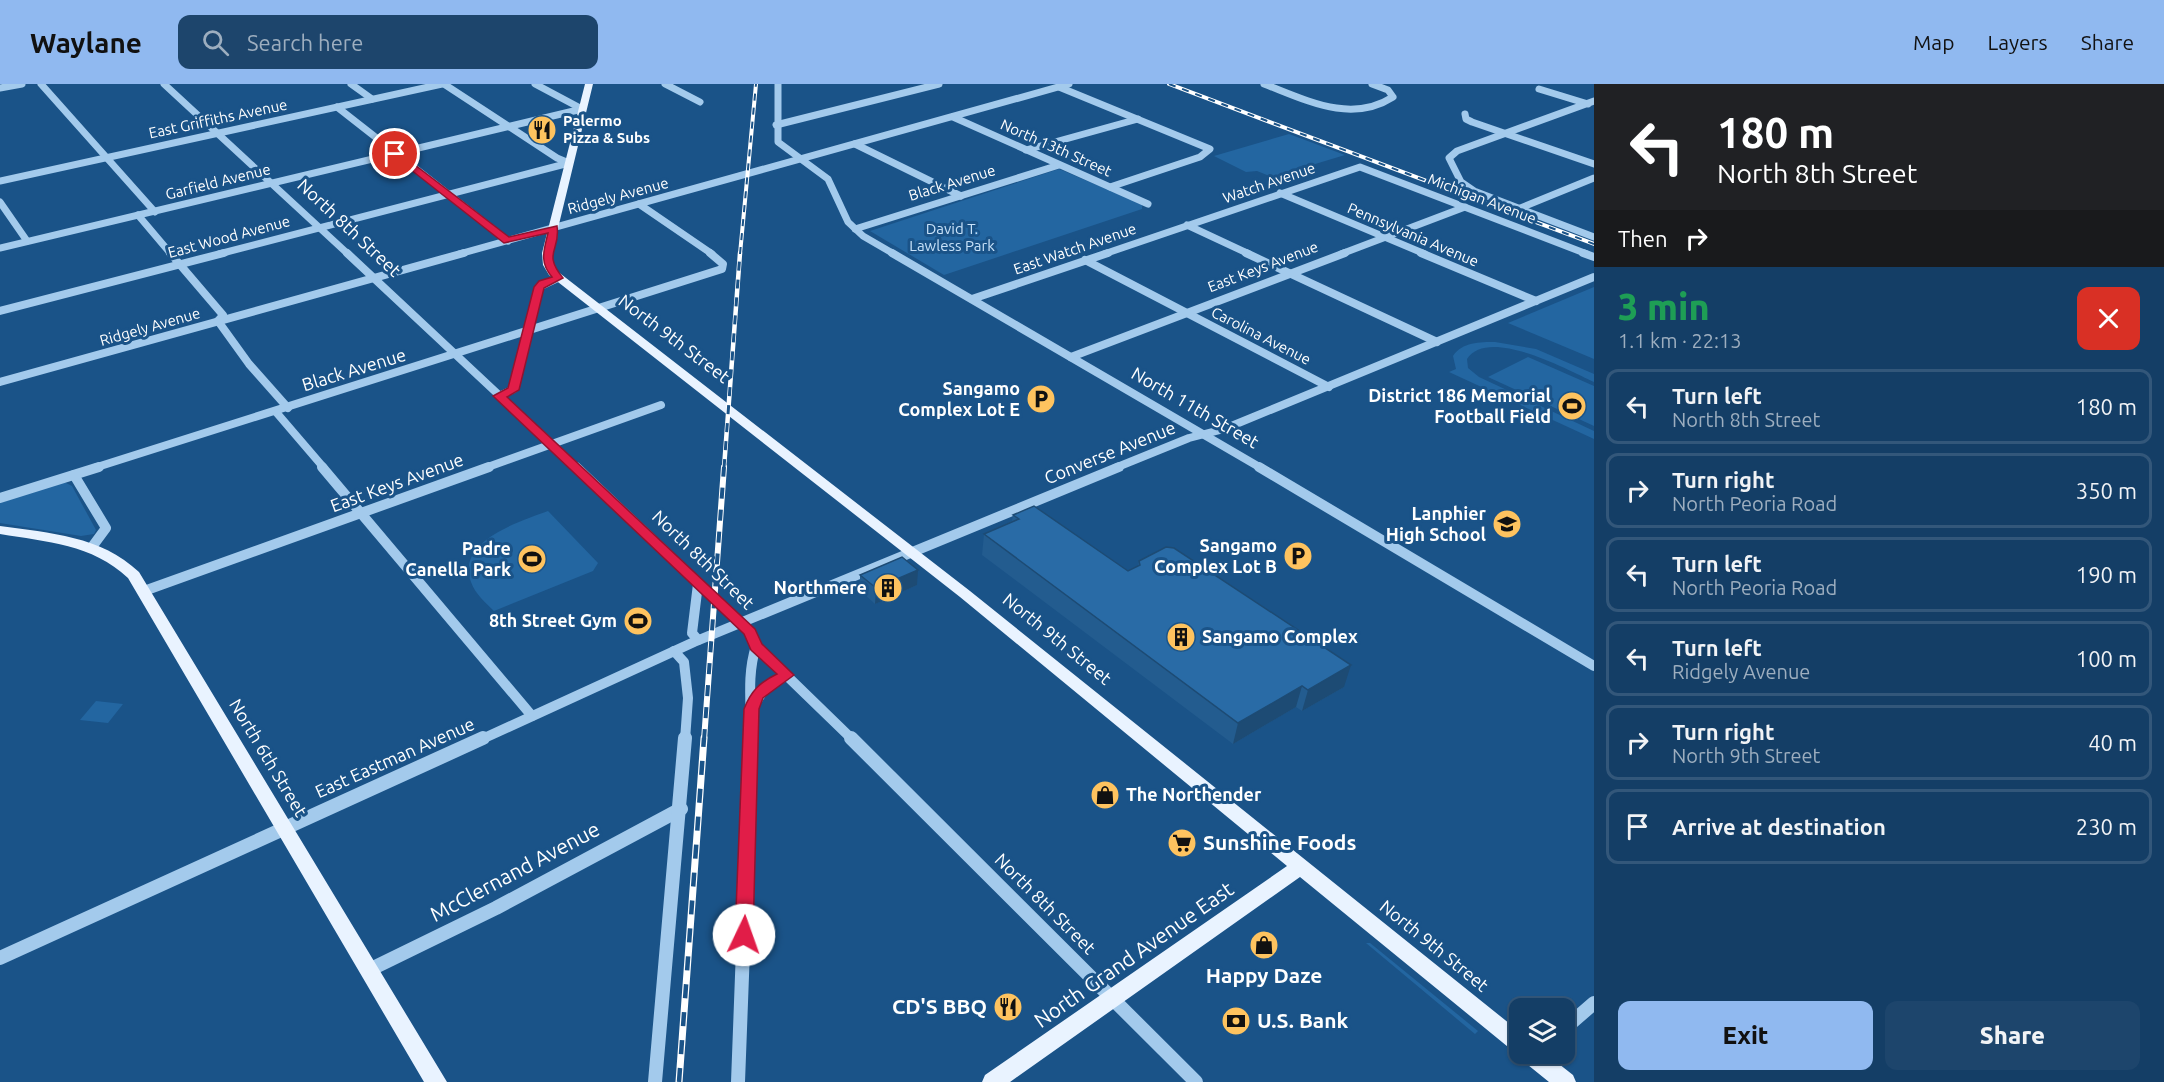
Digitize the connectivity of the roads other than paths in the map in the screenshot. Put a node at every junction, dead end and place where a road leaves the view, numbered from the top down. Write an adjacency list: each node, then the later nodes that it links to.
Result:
1 (22, 84): 15 (street)
2 (41, 84): 32 (street)
3 (164, 84): 27 (street, North 8th Street)
4 (351, 84): 17 (street)
5 (443, 84): 17 (street, East Griffiths Avenue); 26 (street)
6 (535, 84): 21 (street)
7 (589, 84): 21 (main road)
8 (665, 84): 18 (street)
9 (778, 84): 25 (street)
10 (939, 84): 25 (street)
11 (1069, 84): 14 (street, Ridgely Avenue)
12 (1264, 84): 13 (street)
13 (1372, 84)
14 (1059, 87): 23 (street, Ridgely Avenue); 24 (street)
15 (0, 88)
16 (1539, 89): 19 (street)
17 (372, 99): 20 (street, East Griffiths Avenue)
18 (700, 102)
19 (1592, 103): 28 (street)
20 (337, 107): 27 (street, East Griffiths Avenue); 31 (street)
21 (582, 109): 26 (street, Garfield Avenue); 34 (main road)
22 (1465, 114): 28 (street)
23 (953, 117): 29 (street, Ridgely Avenue); 30 (street, North 13th Street)
24 (1138, 119): 30 (street); 41 (street)
25 (776, 125): 33 (street, North 11th Street)
26 (509, 126): 31 (street, Garfield Avenue); 34 (street)
27 (218, 133): 32 (street, East Griffiths Avenue); 40 (street, North 8th Street)
28 (1506, 134): 35 (street); 49 (street)
29 (855, 144): 33 (street, Ridgely Avenue); 44 (street)
30 (1026, 150): 36 (street, North 13th Street)
31 (395, 154): 40 (street, Garfield Avenue); 43 (street)
32 (106, 157): 39 (street, East Griffiths Avenue); 50 (street)
33 (801, 159): 46 (street, Ridgely Avenue); 55 (street, North 11th Street)
34 (569, 163): 43 (street, East Wood Avenue); 54 (main road)
35 (1594, 164)
36 (1059, 165): 41 (street, North 13th Street); 44 (street, Black Avenue)
37 (1360, 167): 42 (street, Watch Avenue); 48 (street, Michigan Avenue)
38 (1594, 178): 49 (street)
39 (0, 181)
40 (272, 183): 50 (street, Garfield Avenue); 53 (street, North 8th Street)
41 (1110, 187): 47 (street, North 13th Street)
42 (1280, 193): 52 (street, Watch Avenue); 56 (street, Pennsylvania Avenue)
43 (447, 194): 53 (street, East Wood Avenue); 59 (street)
44 (961, 196): 55 (street, Black Avenue)
45 (0, 202): 58 (street)
46 (639, 204): 54 (street, Ridgely Avenue); 70 (street, Black Avenue)
47 (1148, 204)
48 (1465, 207): 56 (street, East Keys Avenue); 61 (street, Michigan Avenue)
49 (1518, 209): 57 (street)
50 (154, 212): 51 (street, Garfield Avenue)
51 (138, 216): 58 (street, Garfield Avenue); 63 (street)
52 (1187, 225): 62 (street, East Watch Avenue); 64 (street)
53 (320, 227): 63 (street, East Wood Avenue); 67 (street, North 8th Street)
54 (553, 228): 59 (street, Ridgely Avenue); 66 (main road)
55 (855, 229): 68 (street, North 11th Street)
56 (1385, 237): 64 (street, East Keys Avenue); 69 (street, Pennsylvania Avenue)
57 (1594, 237)
58 (27, 241): 60 (street, Garfield Avenue)
59 (508, 241): 67 (street, Ridgely Avenue)
60 (0, 248)
61 (1594, 256)
62 (1085, 260): 68 (street, East Watch Avenue); 72 (street, Carolina Avenue)
63 (179, 264): 71 (street, East Wood Avenue); 73 (street)
64 (1290, 273): 72 (street, East Keys Avenue); 75 (street)
65 (1594, 277): 69 (street, Converse Avenue)
66 (558, 278): 70 (main road, North 9th Street); 74 (street)
67 (374, 279): 73 (street, Ridgely Avenue); 76 (street, North 8th Street)
68 (972, 299): 77 (street, North 11th Street)
69 (1536, 301): 75 (street, Converse Avenue)
70 (599, 310): 74 (street, Black Avenue); 91 (main road, North 9th Street)
71 (0, 311)
72 (1186, 312): 77 (street, East Keys Avenue); 79 (street, Carolina Avenue)
73 (219, 321): 78 (street, Ridgely Avenue); 82 (street)
74 (528, 332): 76 (street, Black Avenue); 80 (street)
75 (1437, 342): 79 (street, Converse Avenue)
76 (456, 355): 80 (street, North 8th Street); 82 (street, Black Avenue)
77 (1071, 357): 84 (street, North 11th Street)
78 (0, 382)
79 (1329, 387): 84 (street, Converse Avenue)
80 (499, 396): 85 (street, North 8th Street)
81 (661, 405): 85 (street, East Keys Avenue)
82 (288, 408): 83 (street, Black Avenue)
83 (276, 412): 86 (street, Black Avenue); 88 (street)
84 (1206, 435): 91 (street, Converse Avenue); 98 (street, North 11th Street)
85 (553, 445): 88 (street, East Keys Avenue); 92 (street, North 8th Street)
86 (74, 474): 87 (street, Black Avenue); 90 (street)
87 (0, 498)
88 (361, 514): 93 (street, East Keys Avenue); 101 (street)
89 (0, 530): 90 (main road, North 6th Street)
90 (92, 547): 93 (main road, North 6th Street)
91 (912, 551): 94 (street, Converse Avenue); 104 (main road, North 9th Street)
92 (698, 584): 94 (street, North 8th Street); 95 (street)
93 (144, 591): 103 (main road, North 6th Street)
94 (740, 622): 95 (street, East Eastman Avenue); 96 (street, North 8th Street)
95 (698, 640): 97 (street, East Eastman Avenue)
96 (756, 646): 99 (street, North 8th Street); 100 (street)
97 (674, 651): 101 (street, East Eastman Avenue); 102 (street)
98 (1593, 664)
99 (787, 675): 100 (street); 107 (street, North 8th Street)
100 (752, 709): 114 (street)
101 (532, 716): 103 (street, East Eastman Avenue)
102 (681, 809): 106 (street, McClernand Avenue); 113 (street)
103 (286, 828): 105 (street, East Eastman Avenue); 106 (main road, North 6th Street)
104 (1302, 866): 107 (main road, North Grand Avenue East); 110 (main road, North 9th Street)
105 (0, 958)
106 (369, 970): 112 (main road, North 6th Street)
107 (1112, 998): 115 (main road, North Grand Avenue East); 116 (street, North 8th Street)
108 (1594, 1003): 109 (street)
109 (1575, 1019)
110 (1509, 1035)
111 (1544, 1064): 117 (main road, North 9th Street)
112 (436, 1082)
113 (655, 1082)
114 (738, 1082)
115 (993, 1082)
116 (1196, 1082)
117 (1565, 1082)

